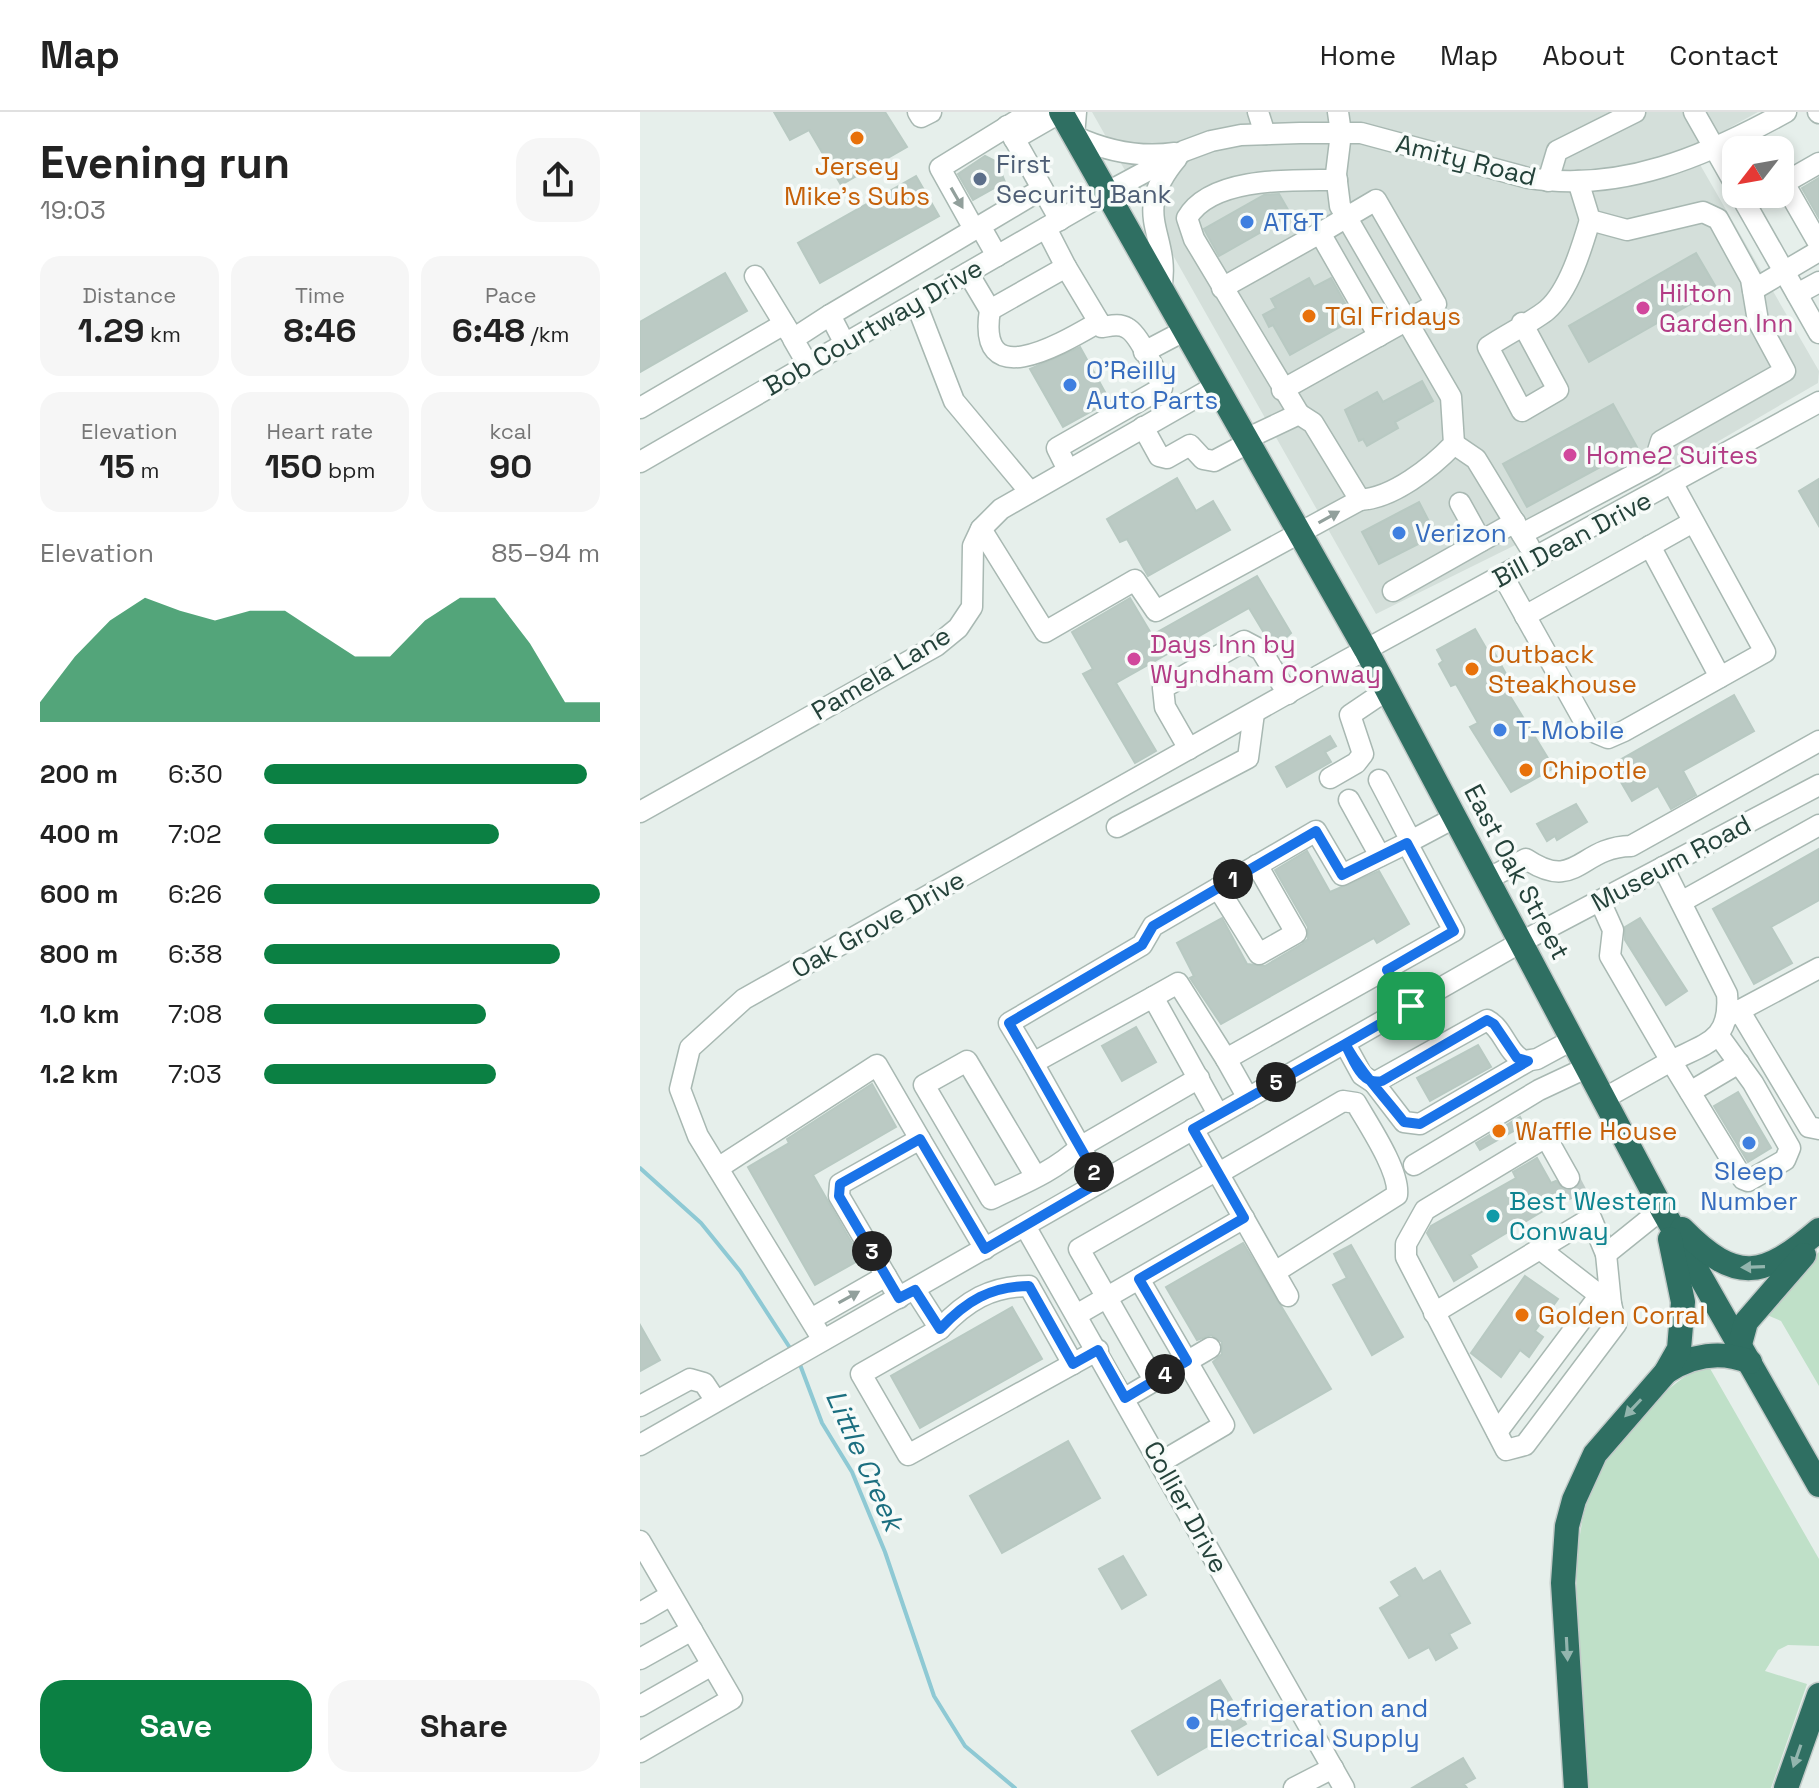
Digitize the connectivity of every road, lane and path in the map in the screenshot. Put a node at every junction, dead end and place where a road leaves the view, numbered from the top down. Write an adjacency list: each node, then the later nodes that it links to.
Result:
1 (1031, 112): 9 (street)
2 (1061, 112): 8 (highway, East Oak Street); 9 (street)
3 (1258, 112): 11 (street)
4 (1338, 112): 10 (street)
5 (1635, 112): 17 (street)
6 (1694, 112): 12 (street)
7 (1786, 112): 12 (street, Amity Road)
8 (1075, 124): 13 (street, Amity Road); 20 (highway, East Oak Street)
9 (1010, 132): 19 (street); 25 (street, one-way to 25)
10 (1341, 133): 11 (street, Amity Road); 16 (street); 17 (street, Amity Road)
11 (1265, 134): 13 (street, Amity Road)
12 (1715, 149): 14 (street); 18 (street, Amity Road)
13 (1184, 151): 20 (street, Amity Road); 36 (street, East Oak Street)
14 (1722, 161)
15 (1819, 163): 27 (street)
16 (1337, 180): 22 (street); 35 (street)
17 (1548, 181): 18 (street, Amity Road)
18 (1578, 181): 23 (street)
19 (1042, 189): 24 (street); 25 (street)
20 (1106, 193): 24 (street, Bob Courtway Drive); 36 (highway, East Oak Street)
21 (1748, 208): 31 (street)
22 (1347, 217): 26 (street); 42 (street); 42 (street)
23 (1590, 220): 37 (street); 44 (street)
24 (1053, 224): 29 (street, Bob Courtway Drive); 30 (street)
25 (977, 227): 29 (street); 41 (street)
26 (1320, 233): 35 (street); 48 (street)
27 (1819, 244)
28 (1819, 251): 31 (street)
29 (997, 256): 32 (street, Bob Courtway Drive)
30 (1066, 267): 40 (street); 43 (street)
31 (1785, 272): 37 (street); 38 (street)
32 (968, 273): 39 (street, Bob Courtway Drive); 40 (street)
33 (755, 276): 46 (street)
34 (1819, 282): 38 (street)
35 (1222, 288): 53 (street)
36 (1161, 289): 47 (highway, East Oak Street)
37 (1753, 290): 69 (street)
38 (1797, 294): 45 (street)
39 (916, 303): 49 (street, Bob Courtway Drive); 65 (street)
40 (990, 310): 43 (street)
41 (830, 315): 46 (street); 49 (street)
42 (1407, 321): 48 (street); 60 (street)
43 (1099, 322): 50 (street)
44 (1522, 323)
45 (1818, 328)
46 (788, 331): 51 (street); 55 (street)
47 (1184, 331): 50 (street); 52 (highway, East Oak Street)
48 (1379, 336): 53 (street)
49 (845, 344): 51 (street, Bob Courtway Drive)
50 (1144, 352): 57 (street)
51 (808, 365): 62 (street, Bob Courtway Drive)
52 (1216, 386): 58 (street); 59 (highway, East Oak Street)
53 (1282, 390): 56 (street)
54 (1819, 402): 64 (street, Bill Dean Drive)
55 (640, 408)
56 (1299, 414): 59 (street); 66 (street)
57 (1098, 427): 61 (street); 63 (street)
58 (1143, 427): 59 (street); 61 (street)
59 (1247, 441): 71 (highway, East Oak Street)
60 (1454, 444): 66 (street); 69 (street)
61 (1108, 447): 63 (street)
62 (640, 462)
63 (1068, 470): 65 (street)
64 (1673, 484): 68 (street); 74 (street, Bill Dean Drive)
65 (1030, 492): 70 (street)
66 (1360, 500): 71 (street, one-way to 66)
67 (1460, 503): 72 (street)
68 (1693, 522): 73 (street); 79 (street)
69 (1519, 528): 72 (street); 74 (street)
70 (981, 529): 71 (street); 89 (street, Pamela Lane)
71 (1298, 531): 78 (highway, East Oak Street)
72 (1481, 541): 76 (street)
73 (1650, 546): 77 (street); 79 (street)
74 (1535, 558): 75 (street, Bill Dean Drive)
75 (1503, 576): 77 (street); 78 (street, Bill Dean Drive)
76 (1393, 591)
77 (1525, 616): 79 (street)
78 (1366, 650): 80 (highway, East Oak Street); 81 (street, Oak Grove Drive)
79 (1720, 677)
80 (1387, 690): 85 (street); 90 (highway, East Oak Street)
81 (1288, 694): 82 (street, Oak Grove Drive); 84 (street)
82 (1254, 713): 84 (street, Oak Grove Drive); 92 (street)
83 (1819, 741): 94 (street)
84 (1189, 749): 128 (street, Oak Grove Drive)
85 (1330, 778)
86 (1379, 780): 93 (street)
87 (1819, 785): 97 (street, Museum Road)
88 (1349, 800): 95 (street)
89 (640, 812)
90 (1456, 817): 93 (street); 98 (highway, East Oak Street)
91 (1819, 825): 101 (street)
92 (1117, 827)
93 (1409, 842): 95 (street); 104 (street)
94 (1631, 846): 97 (street); 98 (street)
95 (1380, 856): 96 (street)
96 (1257, 865): 99 (street); 99 (street)
97 (1656, 871): 100 (street, Museum Road); 101 (street)
98 (1489, 878): 102 (highway, East Oak Street)
99 (1218, 888): 114 (street)
100 (1600, 901): 102 (street, Museum Road); 113 (street)
101 (1681, 902): 107 (street)
102 (1523, 941): 106 (street, Museum Road); 109 (highway, East Oak Street)
103 (1819, 968): 107 (street)
104 (1387, 970): 106 (street); 111 (street)
105 (1153, 997): 111 (street); 114 (street); 117 (street)
106 (1411, 1006): 110 (street, Museum Road)
107 (1734, 1013): 108 (street); 125 (street)
108 (1719, 1036): 113 (street); 115 (street)
109 (1574, 1039): 112 (street); 116 (highway, East Oak Street)
110 (1345, 1044): 118 (street); 120 (street, Museum Road)
111 (1226, 1059): 120 (street)
112 (1528, 1061): 118 (street); 123 (street)
113 (1671, 1061): 119 (street); 121 (street)
114 (1033, 1063): 127 (street)
115 (1739, 1063): 119 (street); 119 (street)
116 (1588, 1067): 121 (highway, East Oak Street); 123 (street)
117 (1199, 1078): 122 (street); 127 (street)
118 (1378, 1082): 123 (street)
119 (1690, 1092)
120 (1248, 1098): 122 (street, Museum Road)
121 (1605, 1098): 133 (highway, East Oak Street)
122 (1218, 1114): 124 (street, Museum Road)
123 (1410, 1123)
124 (1193, 1129): 129 (street); 132 (street, Museum Road)
125 (1819, 1129)
126 (920, 1139): 128 (street); 138 (street); 142 (street)
127 (1080, 1147): 130 (street); 132 (street)
128 (718, 1168): 150 (street, Oak Grove Drive)
129 (1218, 1172): 134 (street); 141 (street); 146 (street)
130 (1036, 1177): 130 (street)
131 (1569, 1178): 148 (street)
132 (1100, 1182): 135 (street, Museum Road)
133 (1662, 1209): 136 (highway, one-way to 133); 140 (street); 155 (highway, East Oak Street); 158 (highway)
134 (1244, 1218): 141 (street); 143 (street)
135 (1025, 1226): 138 (street, Museum Road); 149 (street, Collier Drive)
136 (1819, 1230)
137 (1819, 1239): 155 (highway)
138 (985, 1249): 144 (street, Museum Road)
139 (1540, 1249): 140 (street); 147 (street); 148 (street)
140 (1606, 1254): 147 (street)
141 (1275, 1272): 145 (street)
142 (886, 1276): 144 (street); 150 (street, one-way to 142)
143 (1139, 1279): 146 (street); 156 (street)
144 (907, 1294): 151 (street); 152 (street, Museum Road)
145 (1288, 1296)
146 (1107, 1297): 149 (street); 159 (street)
147 (1605, 1300): 163 (street); 163 (street)
148 (1434, 1313): 163 (street)
149 (1078, 1314): 154 (street, Collier Drive)
150 (811, 1319): 152 (street, Oak Grove Drive)
151 (940, 1329): 157 (street); 157 (street)
152 (823, 1340): 161 (street, Museum Road)
153 (1210, 1348): 156 (street)
154 (1098, 1350): 157 (street); 160 (street, Collier Drive)
155 (1745, 1353): 158 (highway); 166 (highway, East Oak Street)
156 (1187, 1361): 159 (street); 165 (street)
157 (1073, 1364)
158 (1666, 1372): 179 (highway, one-way to 179)
159 (1154, 1380): 160 (street)
160 (1125, 1398): 165 (street, Collier Drive)
161 (716, 1401): 162 (street); 164 (street, Museum Road)
162 (640, 1406)
163 (1497, 1432)
164 (640, 1445)
165 (1161, 1462): 176 (street, Collier Drive)
166 (1819, 1485)
167 (640, 1541): 168 (street)
168 (671, 1595): 169 (street); 170 (street)
169 (640, 1613)
170 (692, 1630): 171 (street); 172 (street)
171 (640, 1659)
172 (712, 1665): 174 (street); 175 (street)
173 (1819, 1695): 180 (highway, one-way to 180)
174 (640, 1706)
175 (640, 1752)
176 (1333, 1768): 177 (street); 178 (street, Collier Drive)
177 (1294, 1788)
178 (1344, 1788)
179 (1576, 1788)
180 (1786, 1788)

